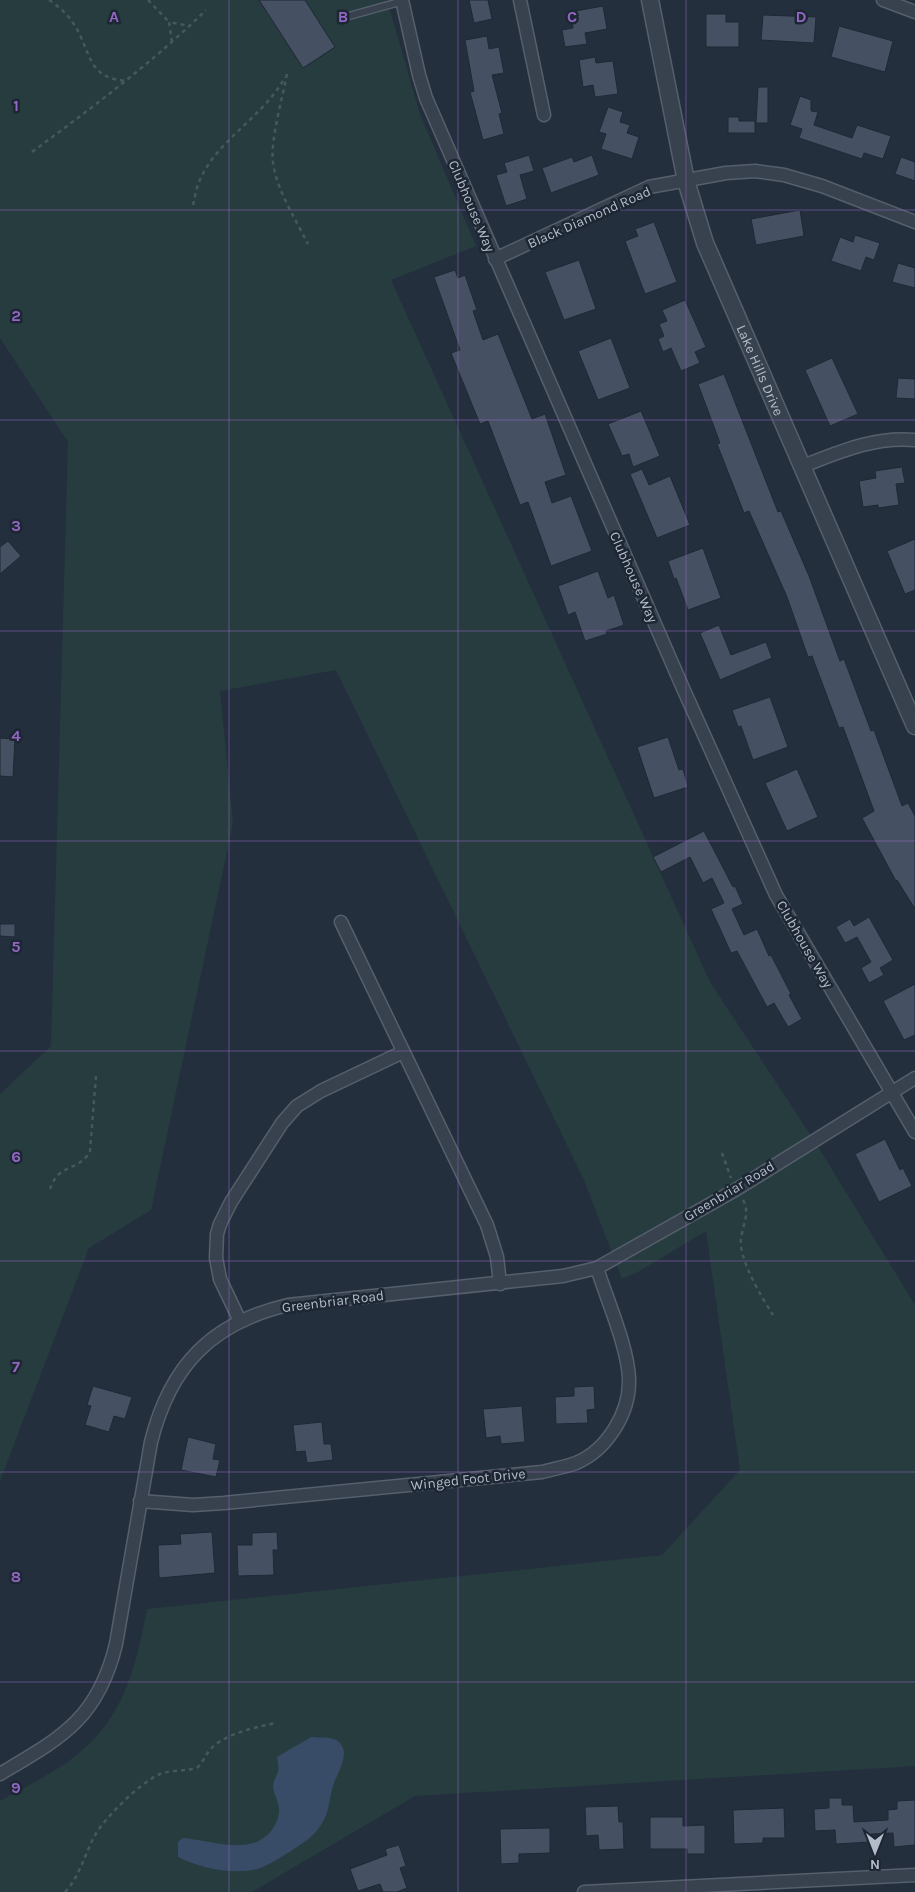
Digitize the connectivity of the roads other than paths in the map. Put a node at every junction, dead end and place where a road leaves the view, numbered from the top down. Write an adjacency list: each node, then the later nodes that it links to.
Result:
1 (403, 0): 6 (lane); 10 (street, Clubhouse Way)
2 (520, 0): 7 (street)
3 (650, 0): 8 (street, Lake Hills Drive)
4 (883, 0): 5 (street)
5 (915, 12)
6 (349, 16)
7 (544, 115)
8 (686, 181): 9 (street, Black Diamond Road); 10 (street, Black Diamond Road); 12 (street, Lake Hills Drive)
9 (915, 222)
10 (495, 259): 17 (street, Clubhouse Way)
11 (915, 440): 12 (street)
12 (803, 466): 13 (street, Lake Hills Drive)
13 (913, 718)
14 (342, 922): 15 (street)
15 (403, 1052): 20 (street); 21 (street)
16 (915, 1078): 17 (street, Greenbriar Road)
17 (891, 1093): 18 (street, Clubhouse Way); 19 (street, Greenbriar Road)
18 (915, 1132)
19 (597, 1268): 20 (street, Greenbriar Road); 22 (street, Winged Foot Drive)
20 (500, 1284): 21 (street, Greenbriar Road)
21 (240, 1321): 22 (street, Greenbriar Road)
22 (140, 1501): 23 (street, Greenbriar Road)
23 (0, 1774)
24 (915, 1875): 25 (street)
25 (584, 1892)

